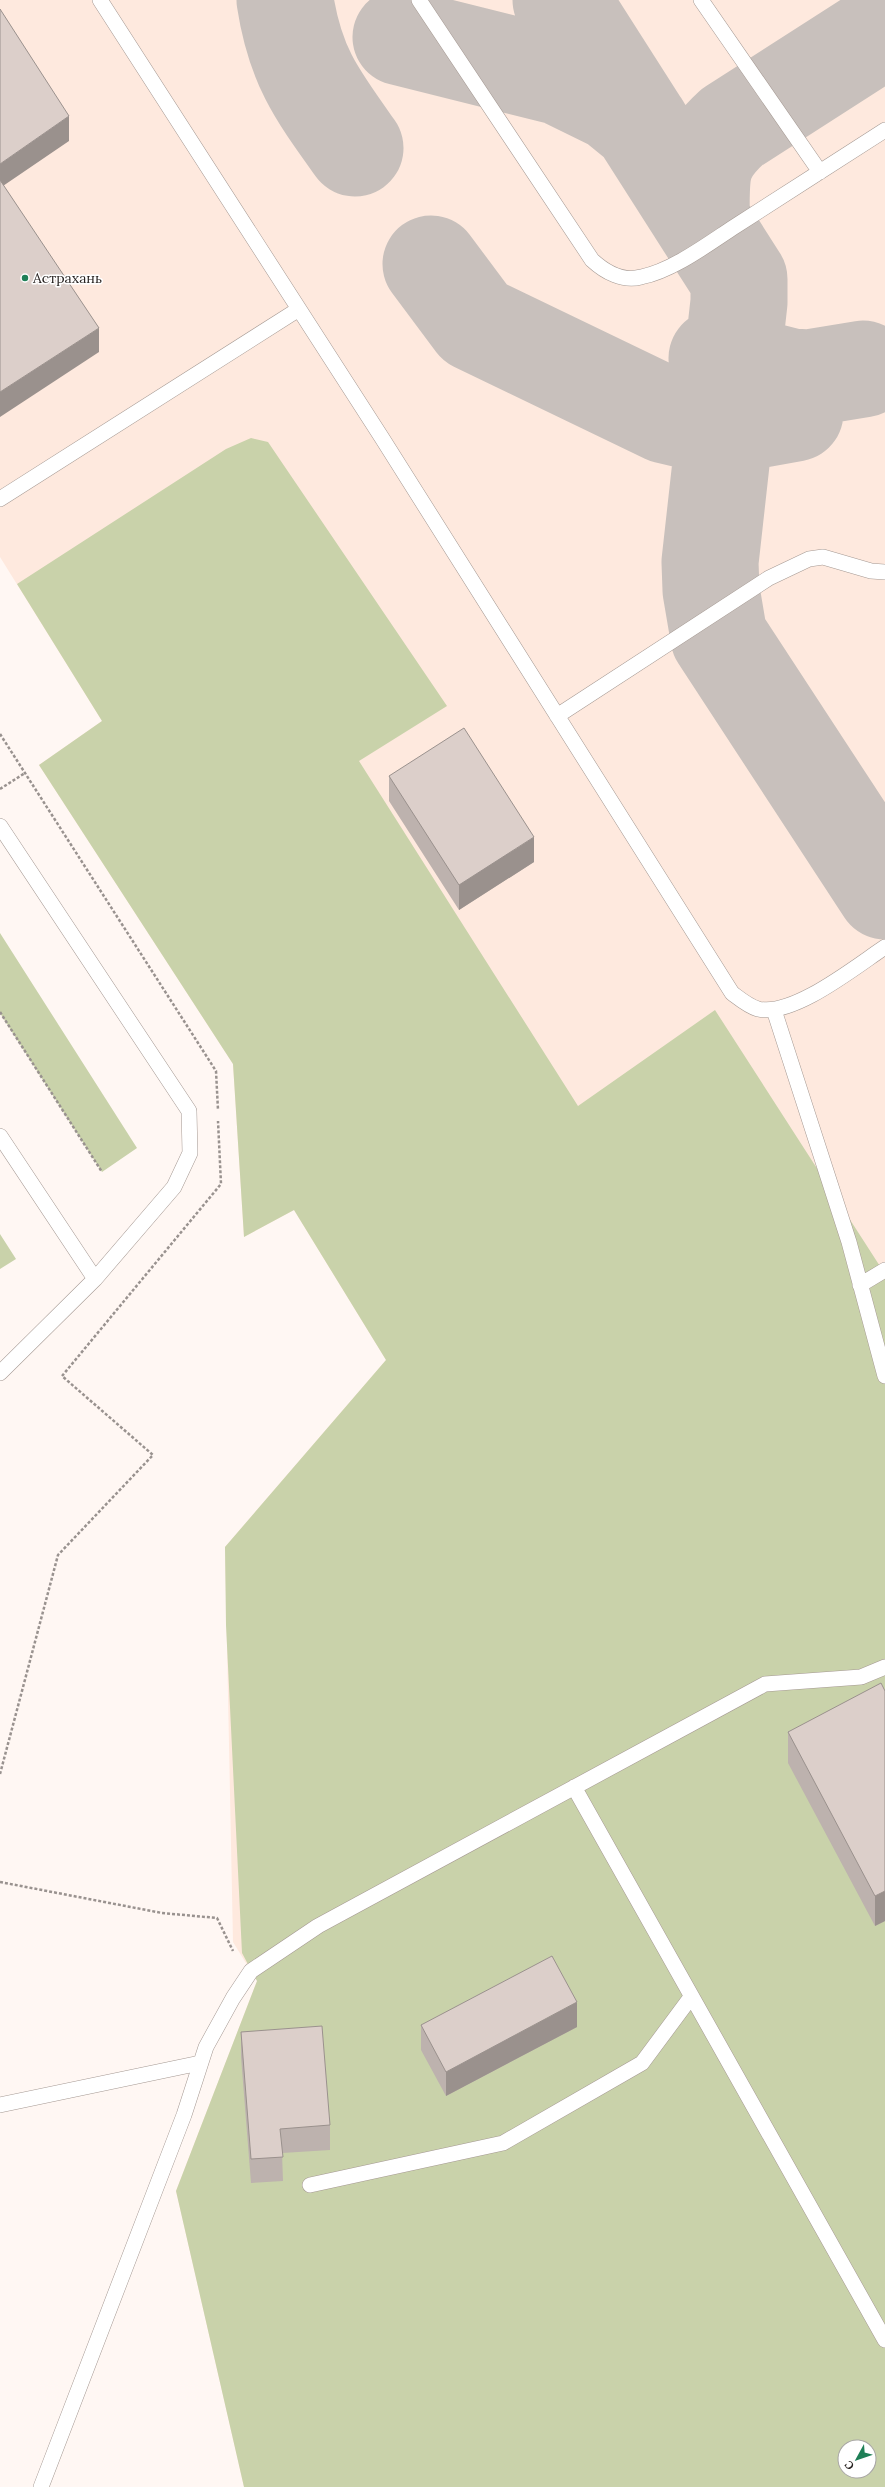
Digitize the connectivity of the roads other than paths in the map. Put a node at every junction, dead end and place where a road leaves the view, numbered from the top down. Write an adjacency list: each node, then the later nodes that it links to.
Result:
1 (100, 0): 6 (lane)
2 (419, 0): 5 (lane)
3 (701, 0): 5 (lane)
4 (885, 130): 5 (lane)
5 (820, 172)
6 (299, 309): 7 (lane); 9 (lane)
7 (0, 499)
8 (885, 572): 9 (lane)
9 (557, 716): 12 (lane)
10 (0, 826): 15 (lane)
11 (885, 947): 12 (lane)
12 (774, 1010): 16 (lane)
13 (0, 1136): 15 (lane)
14 (885, 1270): 16 (lane)
15 (95, 1279): 17 (lane)
16 (860, 1285): 18 (lane)
17 (0, 1373)
18 (885, 1376)
19 (885, 1667): 20 (lane)
20 (574, 1787): 21 (lane); 22 (lane)
21 (691, 1997): 24 (lane); 25 (lane)
22 (200, 2063): 23 (lane); 26 (lane)
23 (0, 2105)
24 (310, 2185)
25 (885, 2340)
26 (41, 2487)

